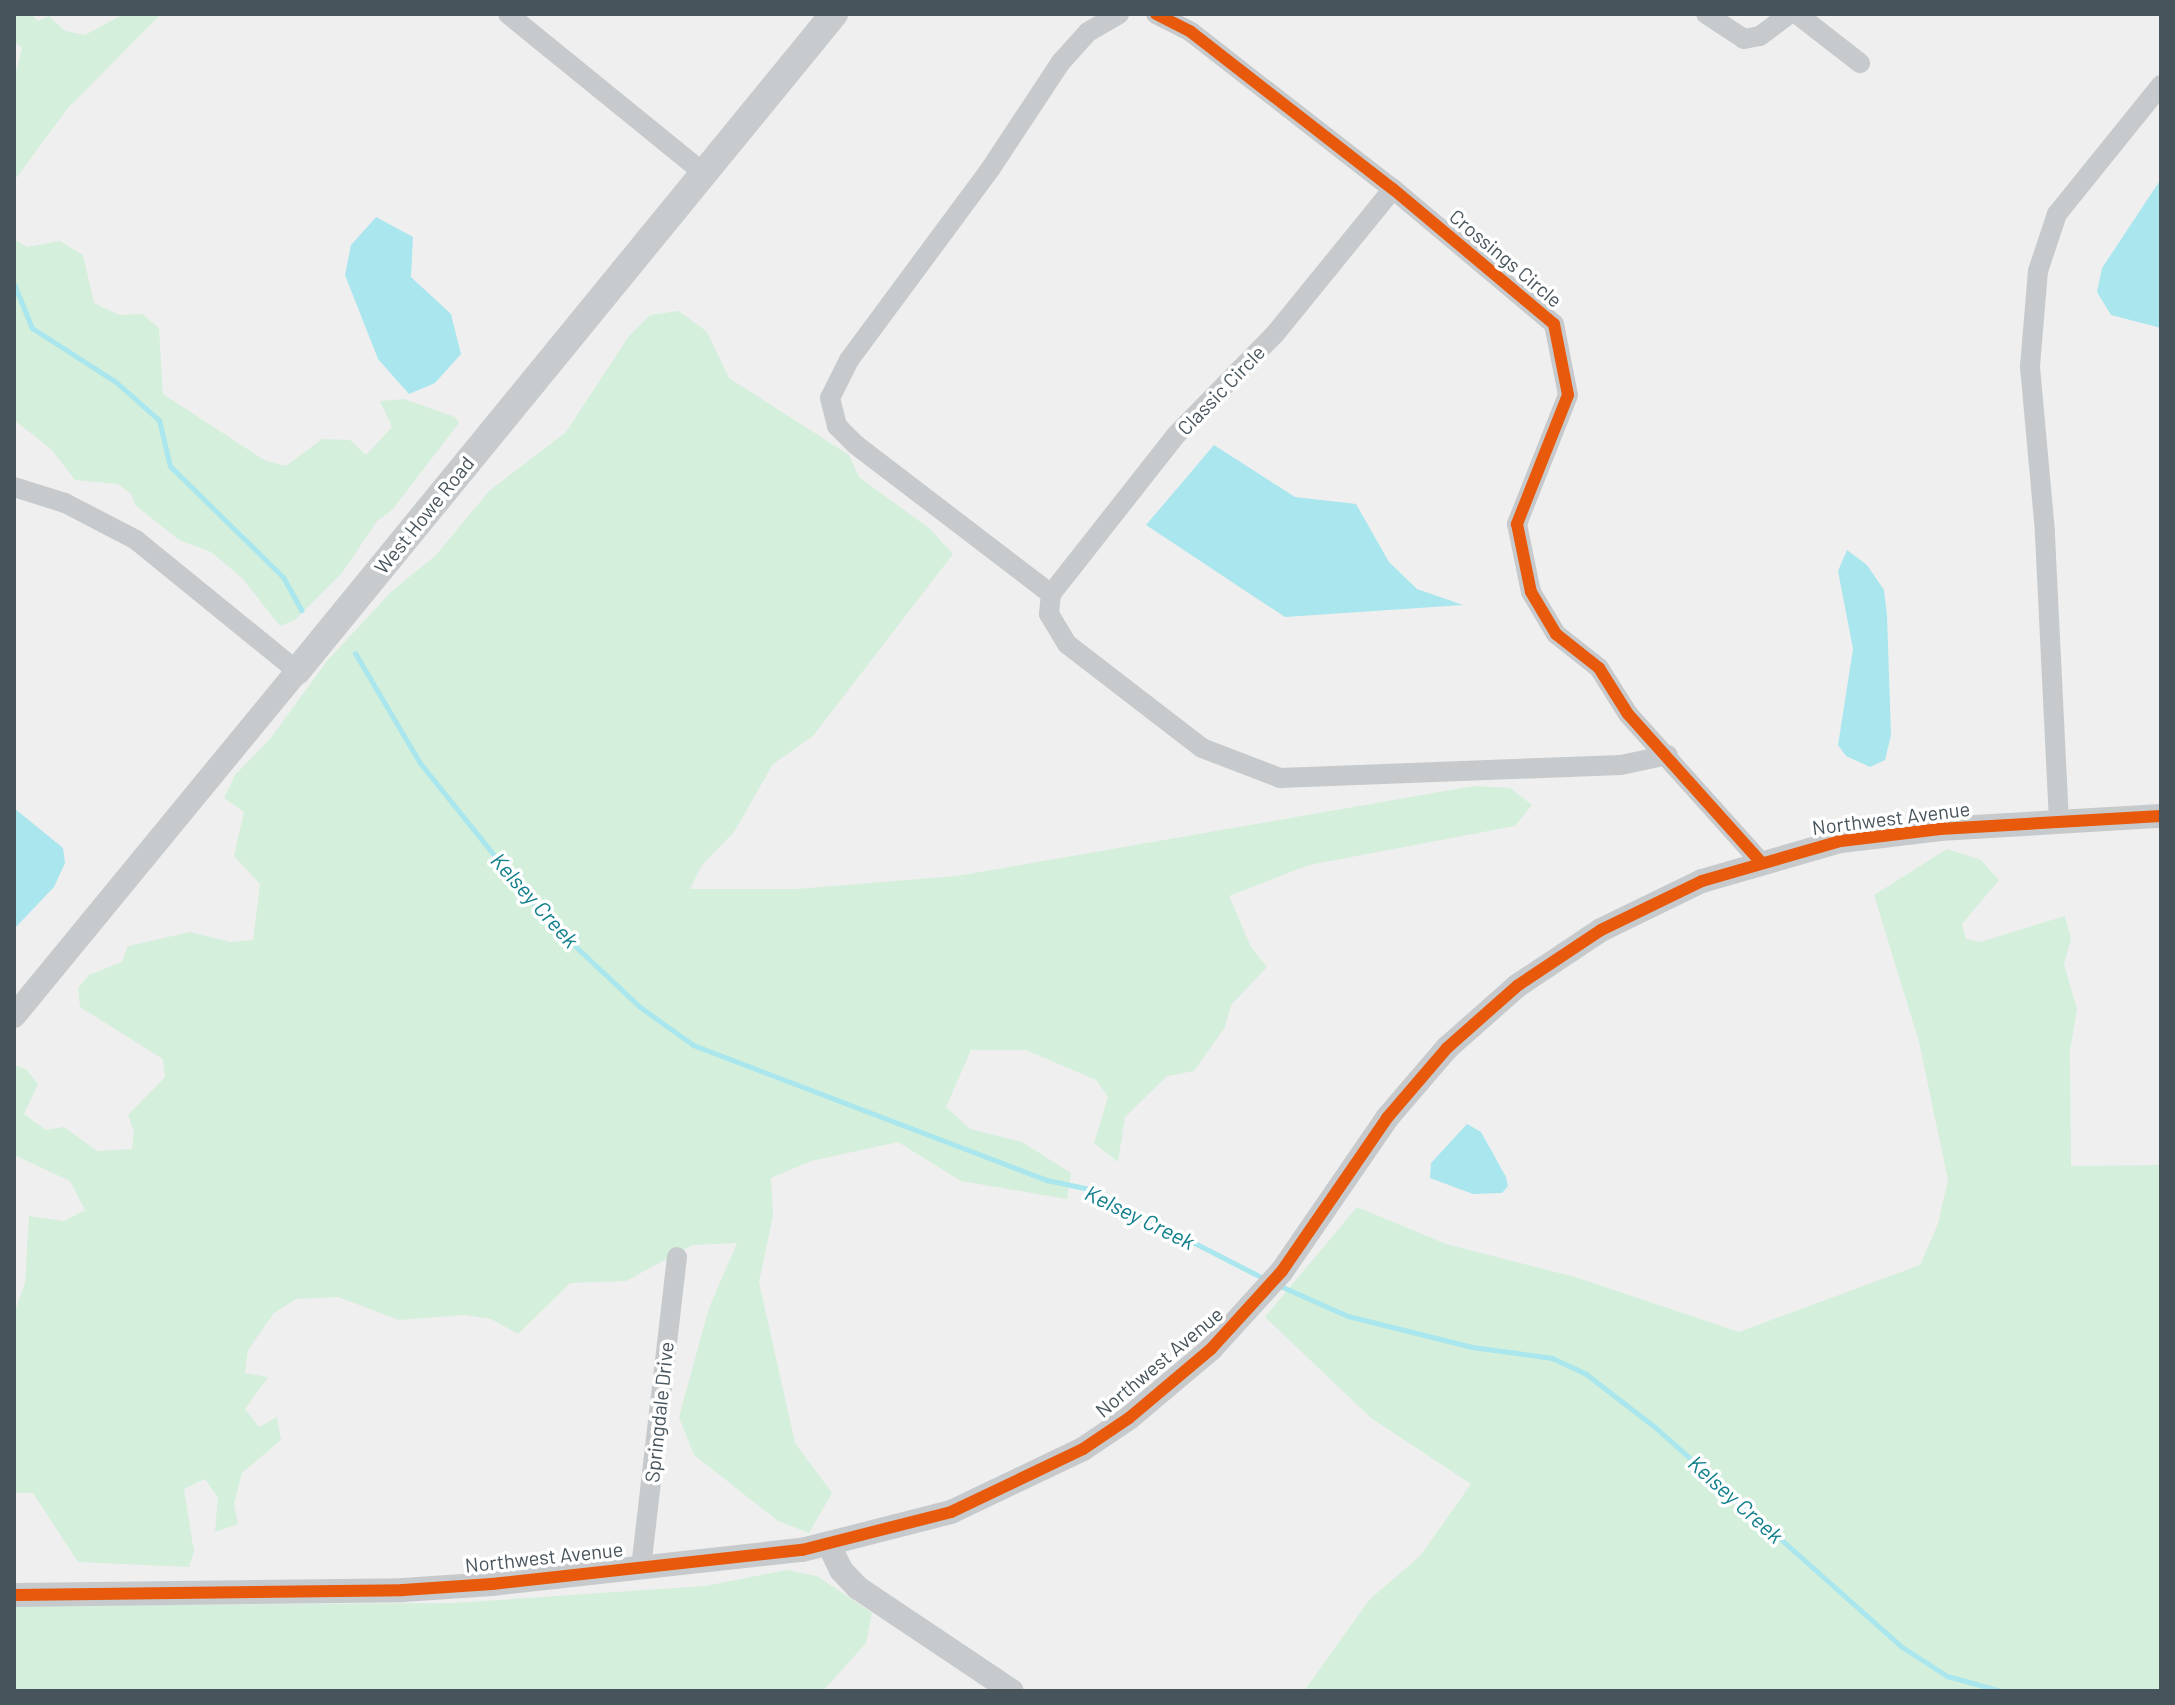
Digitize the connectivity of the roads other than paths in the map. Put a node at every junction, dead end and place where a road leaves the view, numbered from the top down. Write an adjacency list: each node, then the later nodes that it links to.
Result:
1 (508, 14): 10 (street)
2 (834, 14): 10 (main road, West Howe Road)
3 (1119, 14): 13 (street)
4 (1156, 14): 11 (street, Crossings Circle)
5 (1706, 14): 6 (street)
6 (1789, 14)
7 (1797, 14): 8 (street)
8 (1860, 63)
9 (2161, 85): 17 (street)
10 (705, 174): 14 (main road, West Howe Road)
11 (1393, 189): 13 (street, Classic Circle); 15 (street, Crossings Circle)
12 (14, 487): 14 (street)
13 (1051, 594): 15 (street)
14 (297, 671): 19 (street, West Howe Road)
15 (1668, 755): 18 (street, Crossings Circle)
16 (2161, 816): 17 (street, Northwest Avenue)
17 (2059, 822): 18 (street, Northwest Avenue)
18 (1760, 861): 21 (street, Northwest Avenue)
19 (14, 1016)
20 (677, 1257): 22 (street, Springdale Drive)
21 (829, 1545): 22 (street, Northwest Avenue); 24 (street)
22 (641, 1568): 23 (street, Northwest Avenue)
23 (14, 1595)
24 (1012, 1691)

